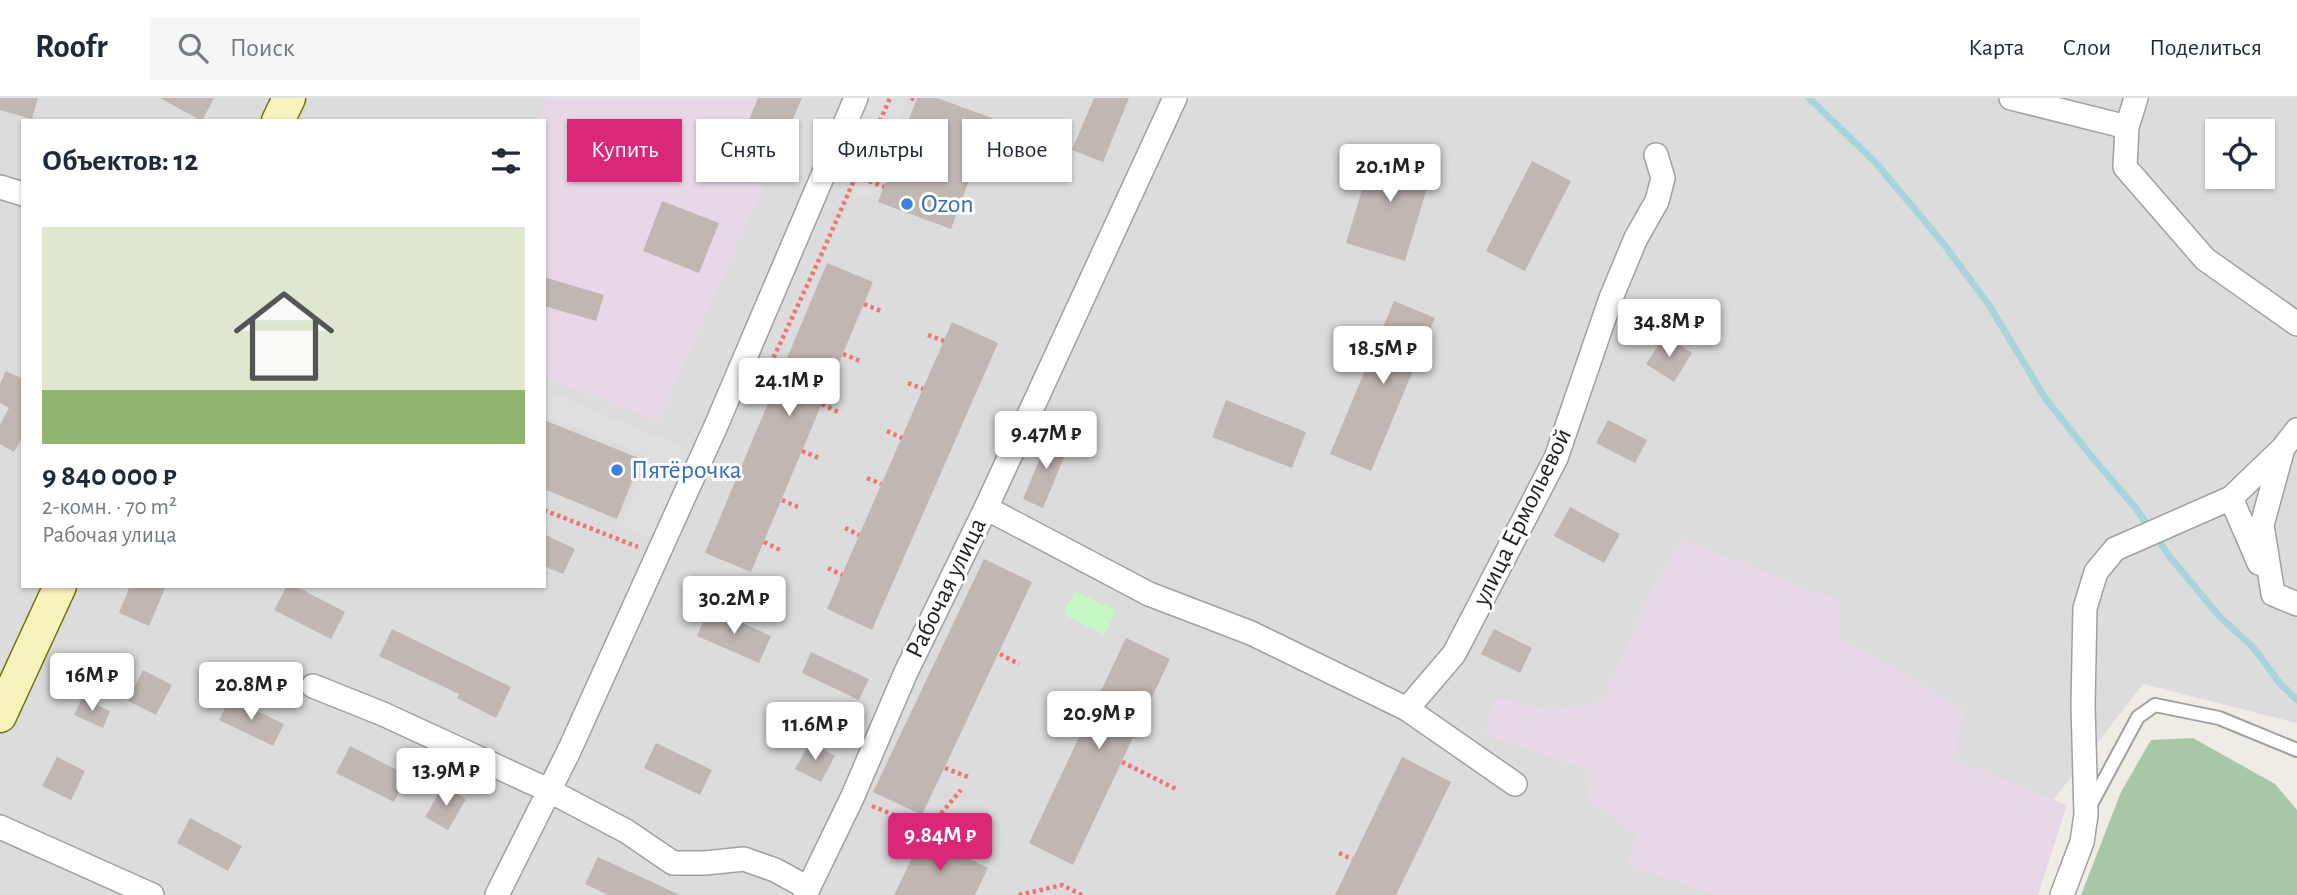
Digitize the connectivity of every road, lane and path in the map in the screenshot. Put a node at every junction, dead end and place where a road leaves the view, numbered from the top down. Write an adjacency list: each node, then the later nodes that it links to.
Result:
1 (289, 98): 7 (street)
2 (856, 98): 44 (street)
3 (890, 98): 8 (path)
4 (1175, 98): 38 (street, Рабочая улица)
5 (2011, 98): 9 (street)
6 (2136, 98): 9 (street)
7 (279, 119)
8 (881, 119)
9 (2127, 127): 18 (street)
10 (1656, 155): 53 (street, улица Ермольевой)
11 (853, 182): 27 (path)
12 (871, 182): 14 (path)
13 (0, 187): 15 (street)
14 (884, 187)
15 (21, 193)
16 (864, 304): 17 (path)
17 (881, 311)
18 (2297, 324)
19 (929, 335): 20 (path)
20 (944, 341)
21 (843, 354): 22 (path)
22 (860, 361)
23 (908, 383): 24 (path)
24 (923, 389)
25 (822, 404): 26 (path)
26 (838, 412)
27 (748, 414)
28 (887, 431): 29 (path)
29 (902, 438)
30 (2290, 439): 35 (street); 48 (street)
31 (802, 451): 32 (path)
32 (819, 458)
33 (866, 478): 34 (path)
34 (881, 484)
35 (2231, 498): 48 (street); 64 (street)
36 (782, 500): 37 (path)
37 (798, 507)
38 (986, 508): 53 (street); 63 (street, Рабочая улица)
39 (546, 511): 44 (path)
40 (845, 528): 41 (path)
41 (859, 535)
42 (764, 542): 43 (path)
43 (780, 550)
44 (658, 555): 61 (street)
45 (828, 568): 46 (path)
46 (842, 575)
47 (59, 588): 54 (street)
48 (2273, 594): 49 (street)
49 (2297, 604)
50 (1000, 654): 51 (path)
51 (1019, 664)
52 (313, 686): 61 (street, Рабочая улица)
53 (1407, 709): 59 (street)
54 (0, 716)
55 (2297, 750): 64 (lane)
56 (1122, 762): 60 (path)
57 (945, 768): 58 (path)
58 (968, 777)
59 (1515, 784)
60 (1176, 789)
61 (548, 790): 68 (street, Рабочая улица); 70 (street)
62 (961, 790): 63 (path)
63 (852, 797): 68 (street, Рабочая улица)
64 (2086, 815): 73 (street)
65 (0, 827): 69 (street)
66 (1339, 853): 67 (path)
67 (1352, 859)
68 (807, 892)
69 (152, 895)
70 (497, 895)
71 (1019, 895): 72 (path)
72 (1082, 895)
73 (2062, 895)

